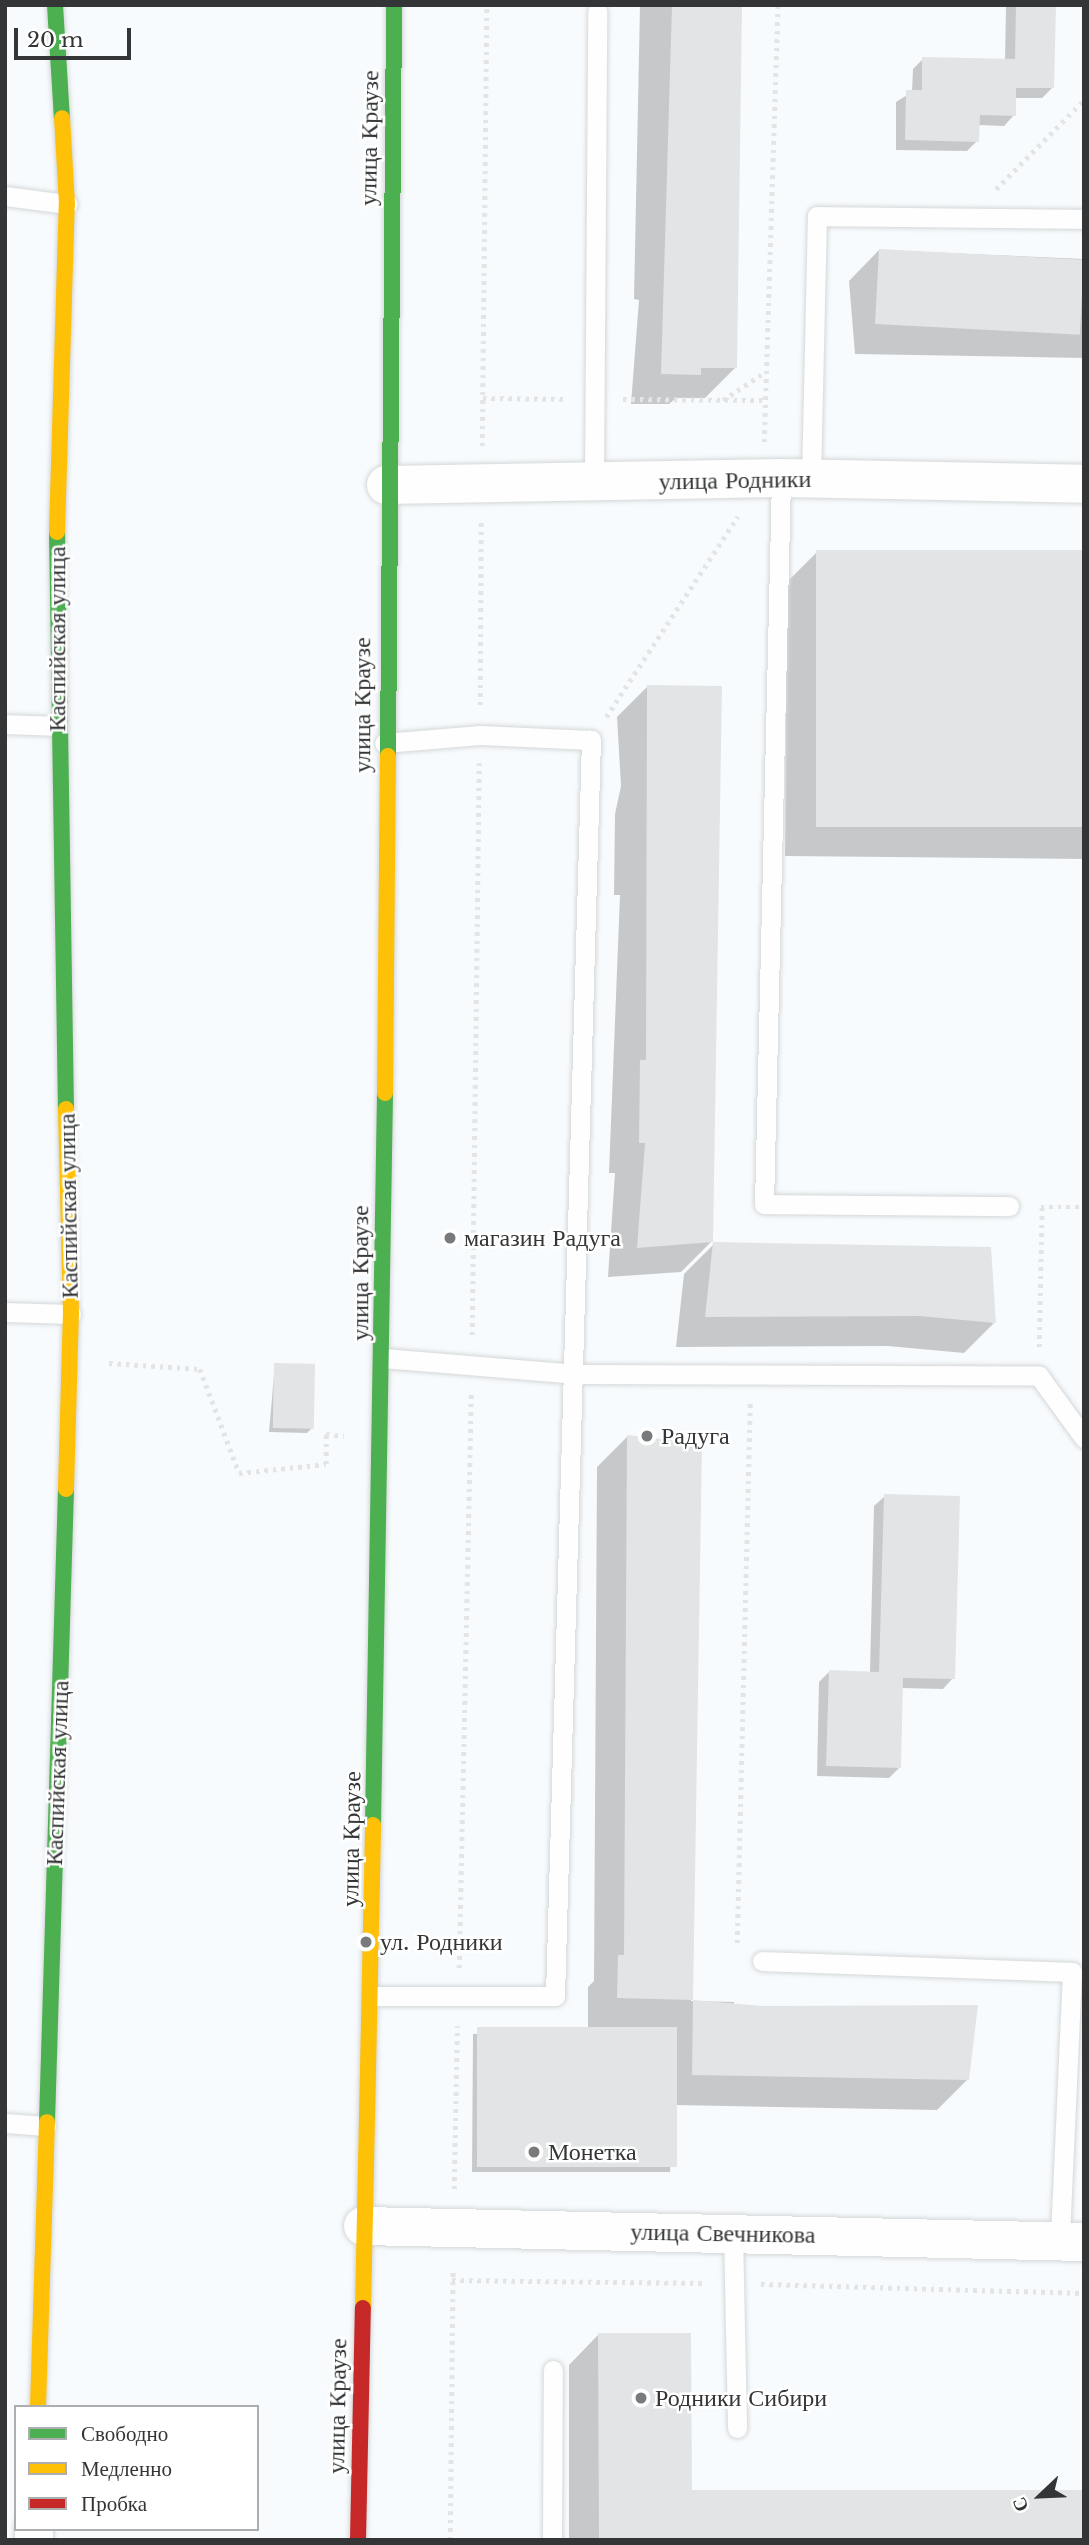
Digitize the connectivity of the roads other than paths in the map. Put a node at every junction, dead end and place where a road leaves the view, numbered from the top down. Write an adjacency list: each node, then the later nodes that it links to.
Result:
1 (55, 5): 5 (main road, Каспийская улица)
2 (394, 5): 10 (main road, улица Краузе)
3 (597, 11): 8 (lane)
4 (5, 196): 5 (lane)
5 (66, 204): 12 (main road, Каспийская улица)
6 (1084, 219): 7 (lane)
7 (785, 478): 8 (street, улица Родники); 9 (street, улица Родники); 14 (lane)
8 (594, 482): 10 (street, улица Родники)
9 (1084, 484)
10 (386, 485): 13 (main road, улица Краузе)
11 (5, 724): 12 (lane)
12 (57, 726): 16 (main road, Каспийская улица)
13 (384, 743): 17 (main road, улица Краузе); 18 (lane)
14 (1009, 1206)
15 (5, 1312): 16 (lane)
16 (71, 1314): 24 (main road, Каспийская улица)
17 (383, 1358): 18 (lane); 22 (main road, улица Краузе)
18 (577, 1374): 19 (lane); 22 (lane)
19 (1084, 1438)
20 (762, 1961): 21 (lane)
21 (1078, 1969): 27 (lane)
22 (371, 1996): 25 (main road, улица Краузе)
23 (5, 2123): 24 (lane)
24 (46, 2126): 29 (main road, Каспийская улица)
25 (363, 2226): 26 (street, улица Свечникова); 31 (main road, улица Краузе)
26 (733, 2233): 27 (street, улица Свечникова); 30 (lane)
27 (1072, 2242)
28 (553, 2370): 32 (lane)
29 (38, 2405)
30 (737, 2428)
31 (358, 2540)
32 (552, 2540)

